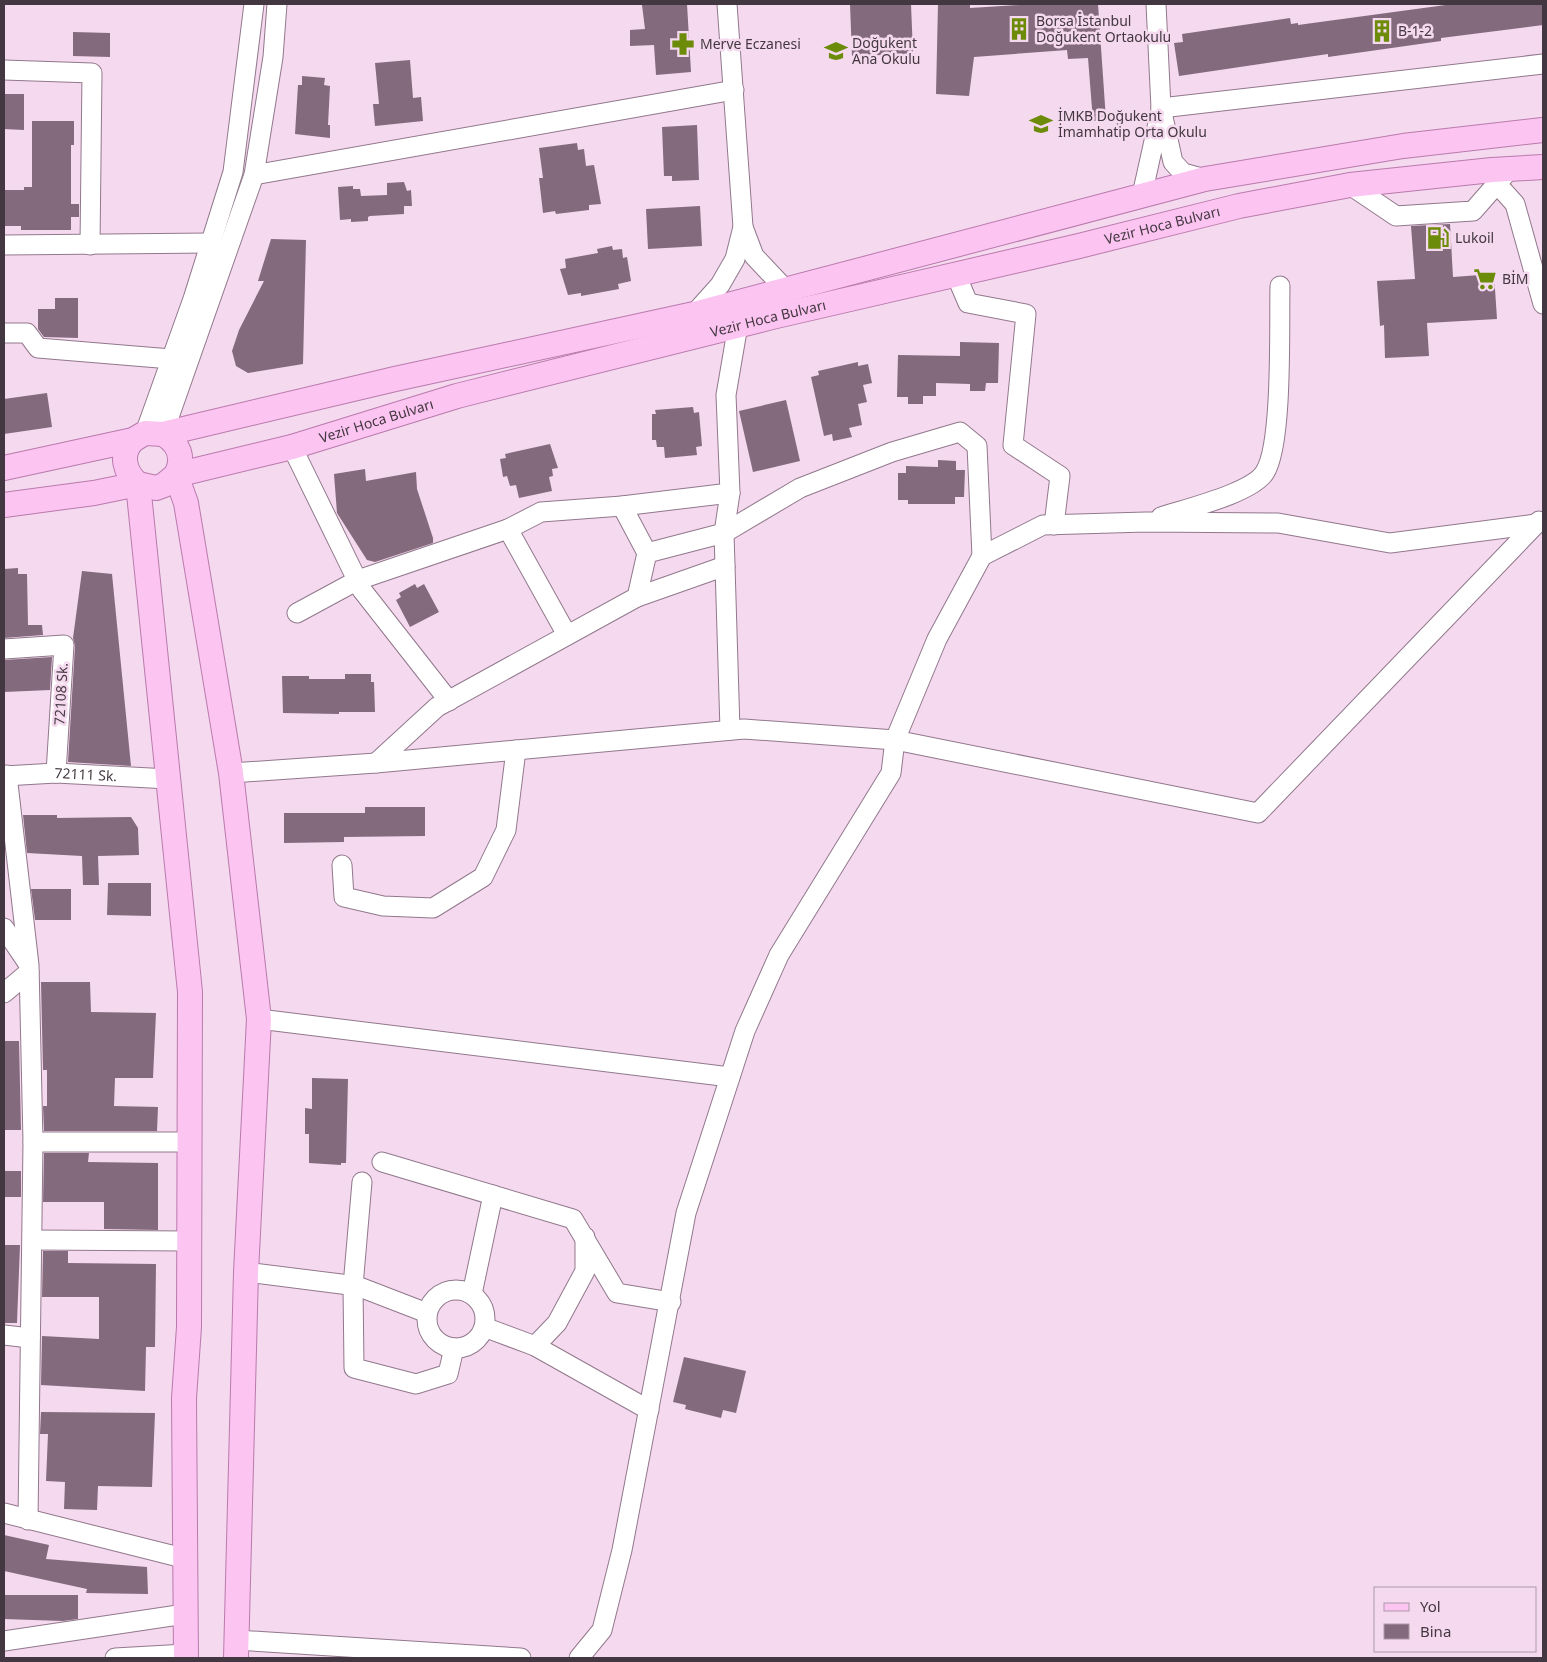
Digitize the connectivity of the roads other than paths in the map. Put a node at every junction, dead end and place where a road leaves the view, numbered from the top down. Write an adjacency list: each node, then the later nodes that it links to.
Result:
1 (254, 4): 17 (street)
2 (277, 4): 11 (street)
3 (728, 4): 7 (street)
4 (1156, 4): 8 (street)
5 (1543, 64): 8 (street)
6 (4, 70): 18 (street)
7 (734, 90): 11 (street); 16 (street)
8 (1161, 108): 13 (street); 15 (street)
9 (1543, 130): 13 (main road, Vezir Hoca Bulvarı)
10 (1543, 167): 12 (main road, Vezir Hoca Bulvarı)
11 (254, 175): 28 (street)
12 (1503, 177): 14 (main road, Vezir Hoca Bulvarı); 14 (street); 23 (street)
13 (1205, 179): 15 (main road, Vezir Hoca Bulvarı)
14 (1350, 185): 20 (main road, Vezir Hoca Bulvarı)
15 (1142, 195): 22 (main road, Vezir Hoca Bulvarı)
16 (743, 227): 22 (street); 24 (street)
17 (210, 243): 18 (street); 27 (street)
18 (90, 245): 19 (street)
19 (4, 246)
20 (956, 275): 25 (main road, Vezir Hoca Bulvarı); 38 (street)
21 (1280, 286): 37 (street)
22 (786, 290): 24 (main road, Vezir Hoca Bulvarı)
23 (1543, 304)
24 (694, 314): 28 (main road, Vezir Hoca Bulvarı)
25 (738, 325): 29 (main road, Vezir Hoca Bulvarı); 33 (street)
26 (4, 332): 27 (street)
27 (171, 359): 28 (street)
28 (147, 436): 30 (main road, Vezir Hoca Bulvarı); 31 (main road); 32 (main road)
29 (292, 447): 31 (main road, Vezir Hoca Bulvarı); 44 (street)
30 (4, 468)
31 (176, 475): 32 (main road, Vezir Hoca Bulvarı); 54 (main road)
32 (138, 484): 34 (main road, Vezir Hoca Bulvarı); 57 (main road)
33 (730, 493): 35 (street); 40 (street)
34 (4, 505)
35 (622, 506): 39 (street); 41 (street)
36 (1539, 520): 37 (street); 51 (street)
37 (1146, 522): 38 (street)
38 (1054, 525): 42 (street)
39 (508, 529): 44 (street); 47 (street)
40 (724, 533): 41 (street); 42 (street); 43 (street)
41 (647, 553): 45 (street)
42 (982, 556): 51 (street)
43 (725, 566): 45 (street); 50 (street)
44 (358, 580): 46 (street); 49 (street)
45 (637, 597): 47 (street)
46 (297, 612)
47 (567, 635): 49 (street)
48 (4, 649): 55 (street, 72108 Sk.)
49 (448, 701): 53 (street)
50 (730, 730): 51 (street); 52 (street)
51 (895, 740): 63 (street)
52 (516, 750): 53 (street); 58 (street)
53 (376, 763): 54 (street)
54 (231, 772): 62 (main road)
55 (56, 773): 56 (street, 72111 Sk.); 57 (street, 72111 Sk.)
56 (5, 775): 60 (street)
57 (169, 779): 65 (main road)
58 (342, 865)
59 (4, 928): 60 (street)
60 (29, 969): 61 (street); 64 (street)
61 (4, 993)
62 (259, 1019): 63 (street); 72 (main road)
63 (730, 1078): 75 (street)
64 (33, 1142): 65 (street); 70 (street)
65 (190, 1142): 71 (main road)
66 (382, 1162): 68 (street)
67 (362, 1182): 73 (street)
68 (493, 1195): 69 (street); 74 (street)
69 (586, 1236): 75 (street); 80 (street)
70 (33, 1240): 71 (street); 79 (street)
71 (188, 1241): 85 (main road)
72 (246, 1272): 73 (street); 88 (main road)
73 (353, 1286): 76 (street); 81 (street)
74 (472, 1294): 76 (street); 77 (street)
75 (670, 1302): 82 (street)
76 (427, 1313): 81 (street)
77 (484, 1328): 80 (street); 81 (street)
78 (4, 1335): 79 (street)
79 (30, 1338): 84 (street)
80 (535, 1346): 82 (street)
81 (454, 1348)
82 (649, 1410): 92 (street)
83 (4, 1513): 84 (street)
84 (28, 1520): 85 (street)
85 (184, 1556): 86 (main road)
86 (185, 1614): 87 (street); 89 (main road)
87 (4, 1640)
88 (236, 1649): 91 (street)
89 (186, 1656): 90 (street)
90 (115, 1658)
91 (521, 1658)
92 (579, 1658)

